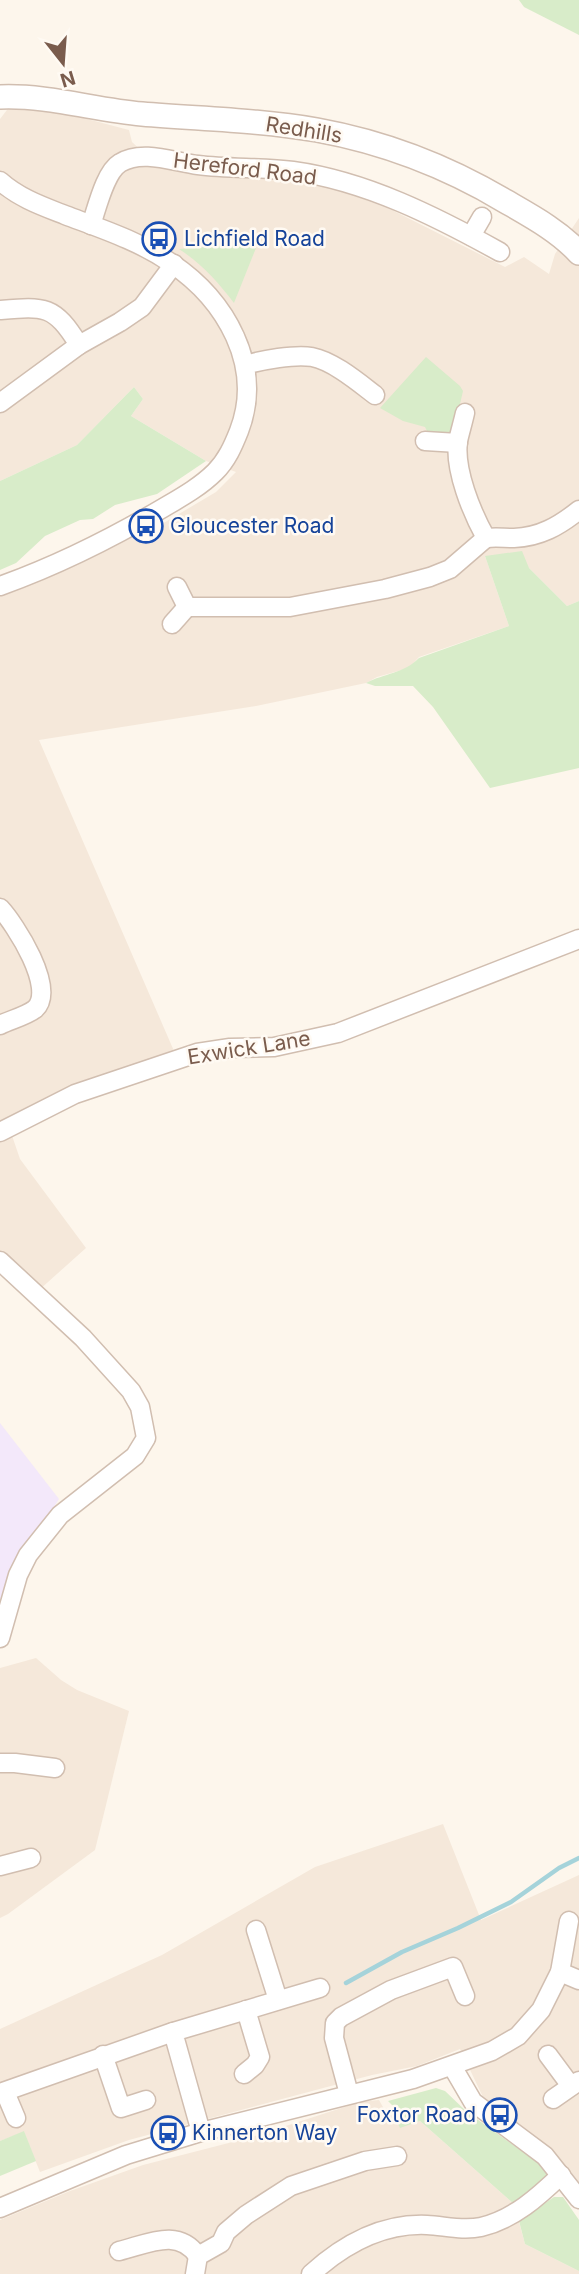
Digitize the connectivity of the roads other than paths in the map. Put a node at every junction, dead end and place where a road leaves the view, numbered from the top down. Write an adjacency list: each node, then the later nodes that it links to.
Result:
1 (0, 97): 7 (street, Redhills)
2 (0, 181): 4 (street)
3 (482, 217): 5 (street)
4 (91, 225): 5 (street, Hereford Road); 8 (street)
5 (471, 236): 6 (street, Hereford Road)
6 (500, 252)
7 (579, 253)
8 (174, 264): 10 (street); 11 (street)
9 (0, 310): 10 (street)
10 (79, 345): 13 (street)
11 (245, 365): 12 (street); 19 (street)
12 (374, 395)
13 (0, 403)
14 (465, 413): 16 (street)
15 (425, 441): 16 (street)
16 (458, 443): 18 (street)
17 (579, 510): 18 (street)
18 (486, 538): 21 (street)
19 (0, 586)
20 (177, 587): 21 (street)
21 (187, 607): 22 (street)
22 (172, 624)
23 (0, 908): 25 (street)
24 (579, 939): 26 (street, Exwick Lane)
25 (0, 1025)
26 (0, 1132)
27 (0, 1261): 28 (street)
28 (0, 1638)
29 (0, 1763): 30 (street)
30 (55, 1768)
31 (31, 1858): 32 (street)
32 (0, 1866)
33 (569, 1922): 35 (street)
34 (256, 1930): 39 (street)
35 (560, 1972): 36 (street); 44 (street)
36 (579, 1980)
37 (320, 1988): 39 (street)
38 (466, 1996): 48 (street)
39 (278, 2000): 40 (street)
40 (246, 2010): 41 (street); 45 (street)
41 (173, 2032): 42 (street); 52 (street)
42 (103, 2055): 47 (street); 50 (street)
43 (548, 2055): 46 (street)
44 (452, 2066): 48 (street); 54 (street)
45 (244, 2074)
46 (575, 2084): 49 (street)
47 (3, 2093): 51 (street)
48 (349, 2094): 52 (street)
49 (554, 2099)
50 (146, 2100)
51 (16, 2118)
52 (201, 2132): 56 (street)
53 (397, 2155): 58 (street)
54 (561, 2175): 55 (street); 59 (street)
55 (579, 2199)
56 (0, 2208)
57 (119, 2251): 58 (street)
58 (197, 2265)
59 (311, 2274)

